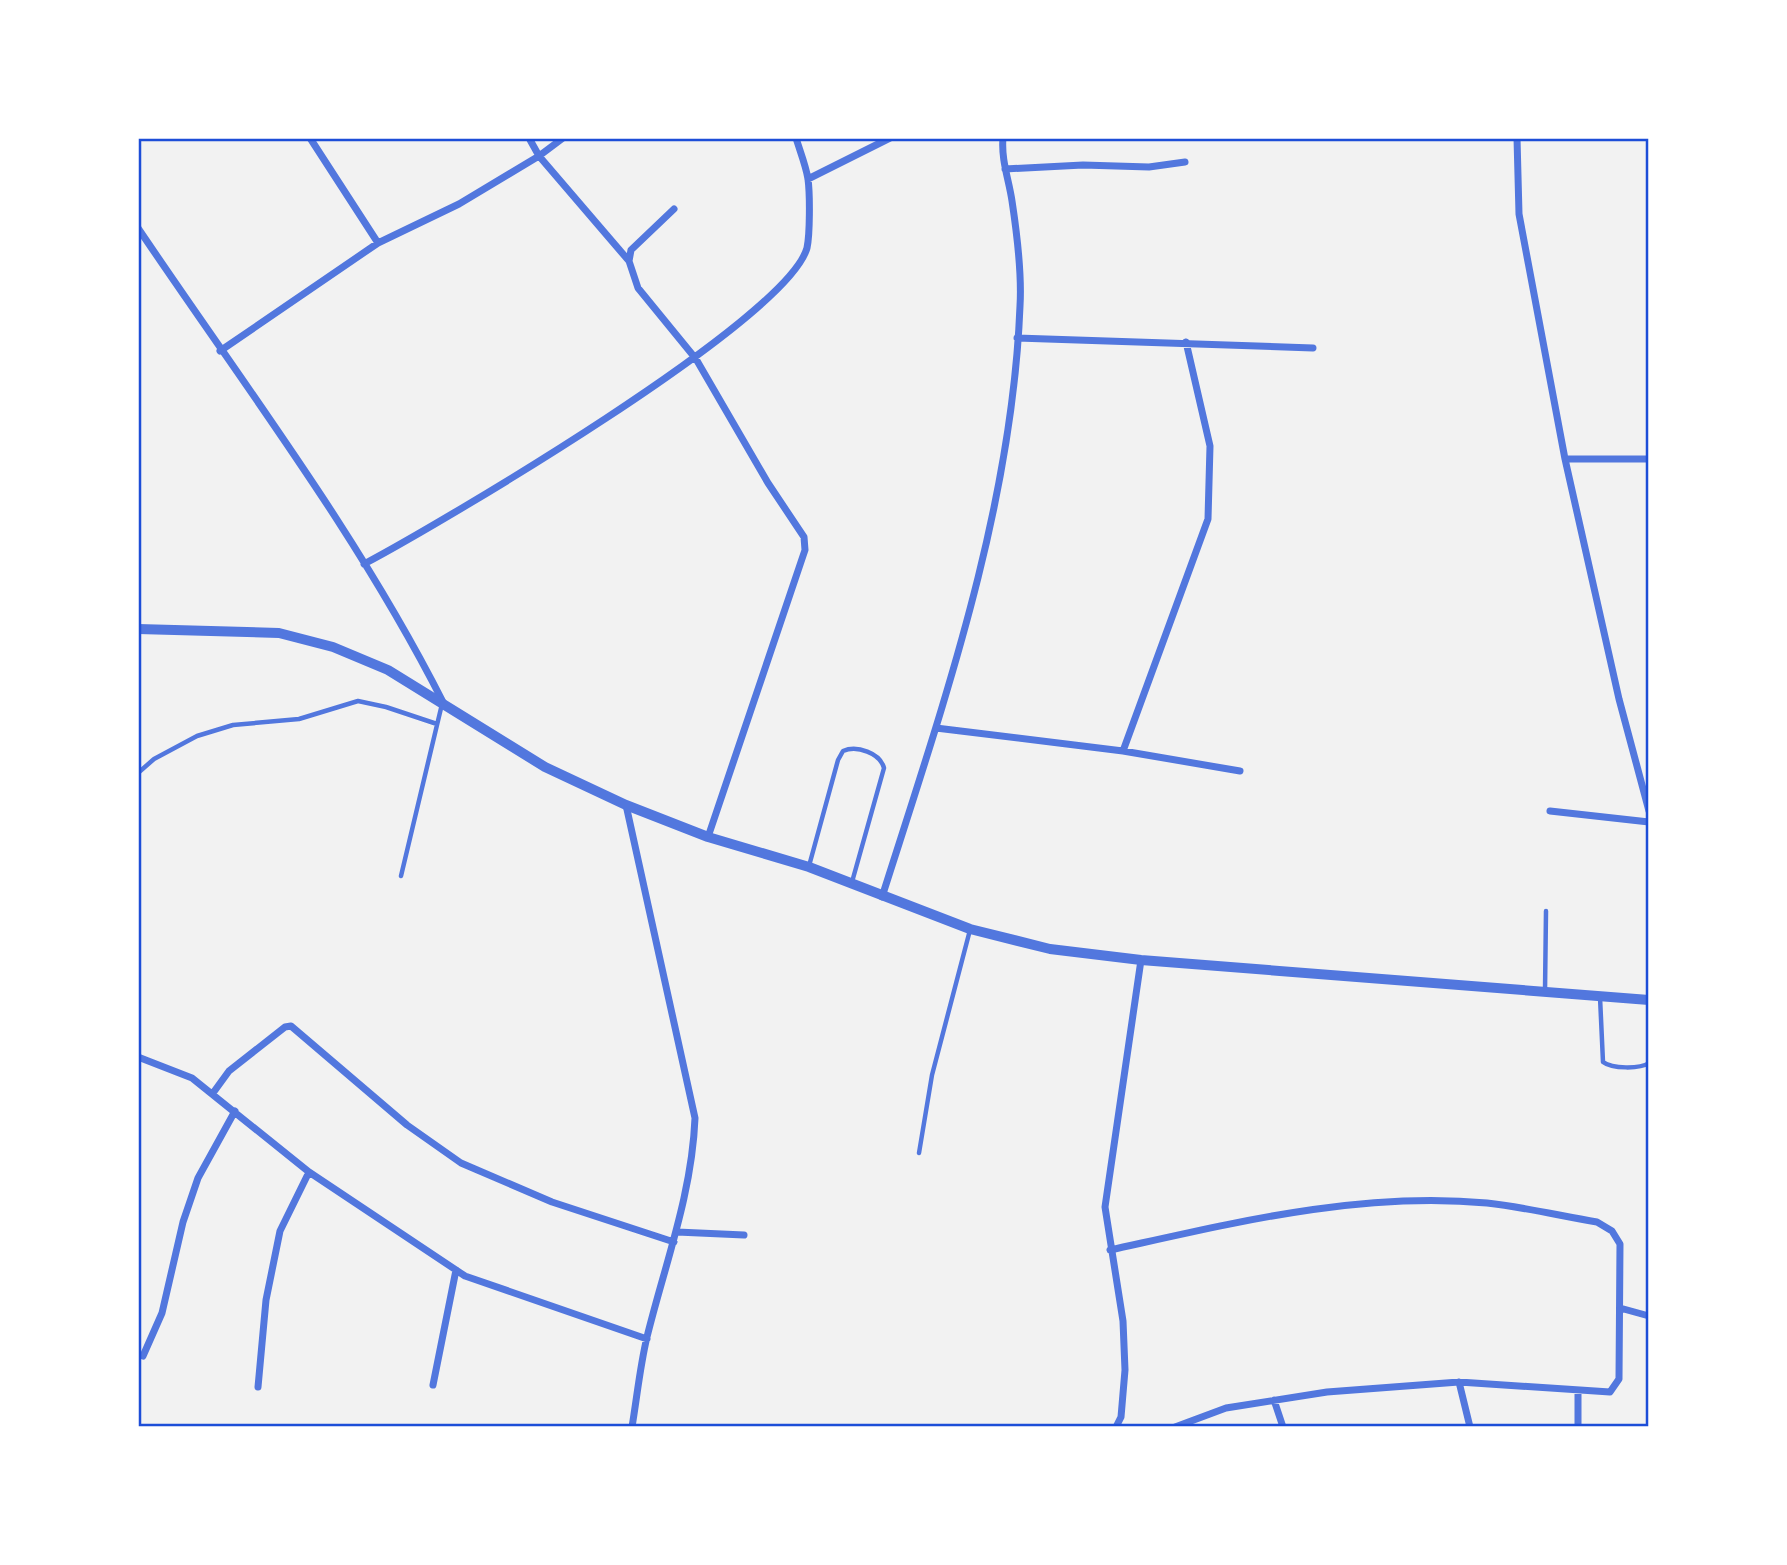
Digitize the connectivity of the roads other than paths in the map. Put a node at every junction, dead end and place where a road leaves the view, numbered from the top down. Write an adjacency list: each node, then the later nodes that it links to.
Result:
1 (310, 138): 14 (street)
2 (529, 138): 8 (street)
3 (563, 138): 8 (street)
4 (796, 138): 11 (street)
5 (890, 138): 11 (street)
6 (1003, 138): 10 (street)
7 (1517, 138): 21 (street)
8 (539, 156): 14 (street); 15 (street)
9 (1185, 162): 10 (street)
10 (1005, 169): 16 (street)
11 (808, 179): 20 (street)
12 (674, 209): 15 (street)
13 (138, 228): 19 (street)
14 (378, 243): 19 (street)
15 (628, 261): 20 (street)
16 (1017, 338): 17 (street); 27 (street)
17 (1186, 342): 18 (street); 28 (street)
18 (1313, 348)
19 (220, 351): 23 (street)
20 (696, 359): 23 (street); 35 (street)
21 (1565, 459): 22 (street); 33 (street)
22 (1649, 459)
23 (364, 564): 25 (street)
24 (138, 629): 25 (street)
25 (443, 702): 26 (lane); 31 (street)
26 (437, 724): 30 (lane); 37 (lane)
27 (936, 728): 28 (street); 39 (street)
28 (1124, 751): 29 (street)
29 (1240, 771)
30 (138, 773)
31 (626, 806): 35 (street); 52 (street)
32 (1550, 811): 34 (street)
33 (1649, 811)
34 (1649, 822)
35 (708, 837): 36 (street)
36 (809, 867): 38 (street); 38 (lane)
37 (401, 876)
38 (851, 884): 39 (street)
39 (882, 897): 41 (street)
40 (1546, 911): 43 (lane)
41 (970, 929): 42 (street); 50 (lane)
42 (1141, 960): 43 (street); 55 (street)
43 (1545, 992): 44 (street)
44 (1600, 996): 45 (street); 47 (lane)
45 (1649, 1000)
46 (138, 1057): 48 (street)
47 (1649, 1063)
48 (213, 1093): 49 (street); 54 (street)
49 (234, 1111): 51 (street); 60 (street)
50 (919, 1153)
51 (309, 1172): 56 (street); 63 (street)
52 (677, 1233): 53 (street); 54 (street)
53 (744, 1235)
54 (674, 1242): 59 (street)
55 (1110, 1250): 57 (street); 67 (street)
56 (456, 1270): 59 (street); 62 (street)
57 (1620, 1308): 58 (street); 64 (street)
58 (1649, 1316)
59 (647, 1339): 66 (street)
60 (143, 1356)
61 (1459, 1382): 64 (street); 65 (street); 70 (street)
62 (433, 1385)
63 (258, 1387)
64 (1578, 1392): 71 (street)
65 (1274, 1400): 68 (street); 69 (street)
66 (632, 1427)
67 (1116, 1427)
68 (1175, 1427)
69 (1283, 1427)
70 (1470, 1427)
71 (1578, 1427)

